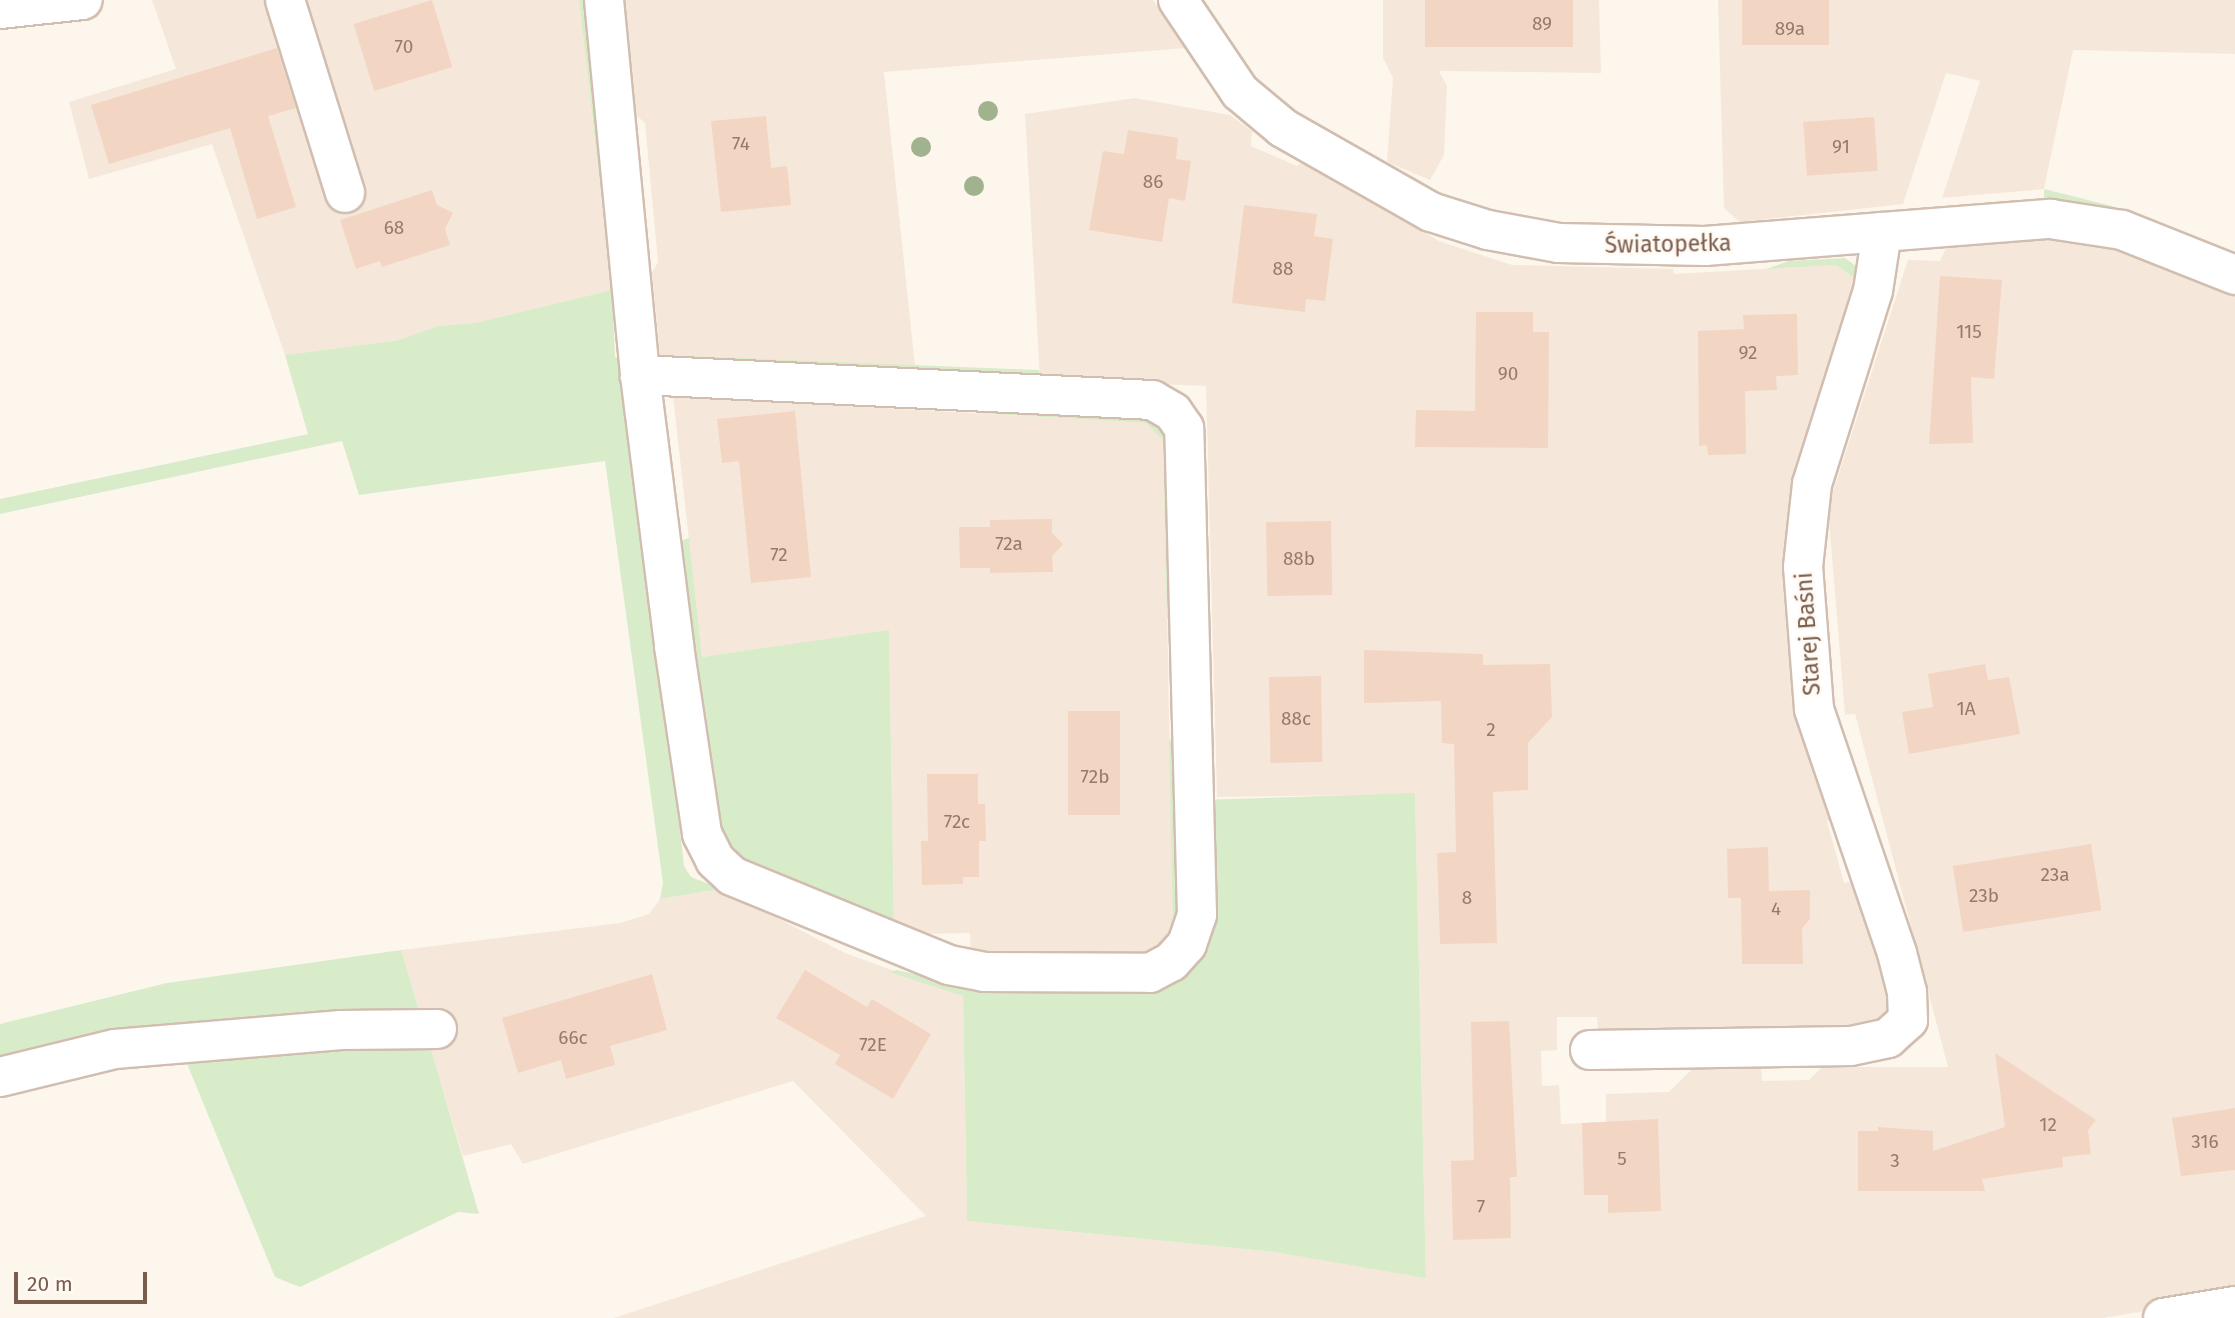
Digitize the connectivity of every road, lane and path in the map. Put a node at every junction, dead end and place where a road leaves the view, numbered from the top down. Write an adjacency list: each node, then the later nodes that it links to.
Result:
1 (83, 0): 5 (street)
2 (285, 0): 6 (street)
3 (604, 0): 9 (street)
4 (1178, 0): 7 (street, Światopełka)
5 (0, 9)
6 (345, 193)
7 (1882, 232): 8 (street, Światopełka); 11 (street, Starej Baśni)
8 (2235, 275)
9 (640, 374): 9 (street)
10 (437, 1030): 12 (street)
11 (1590, 1050)
12 (0, 1077)
13 (2235, 1306): 14 (street)
14 (2163, 1318)

